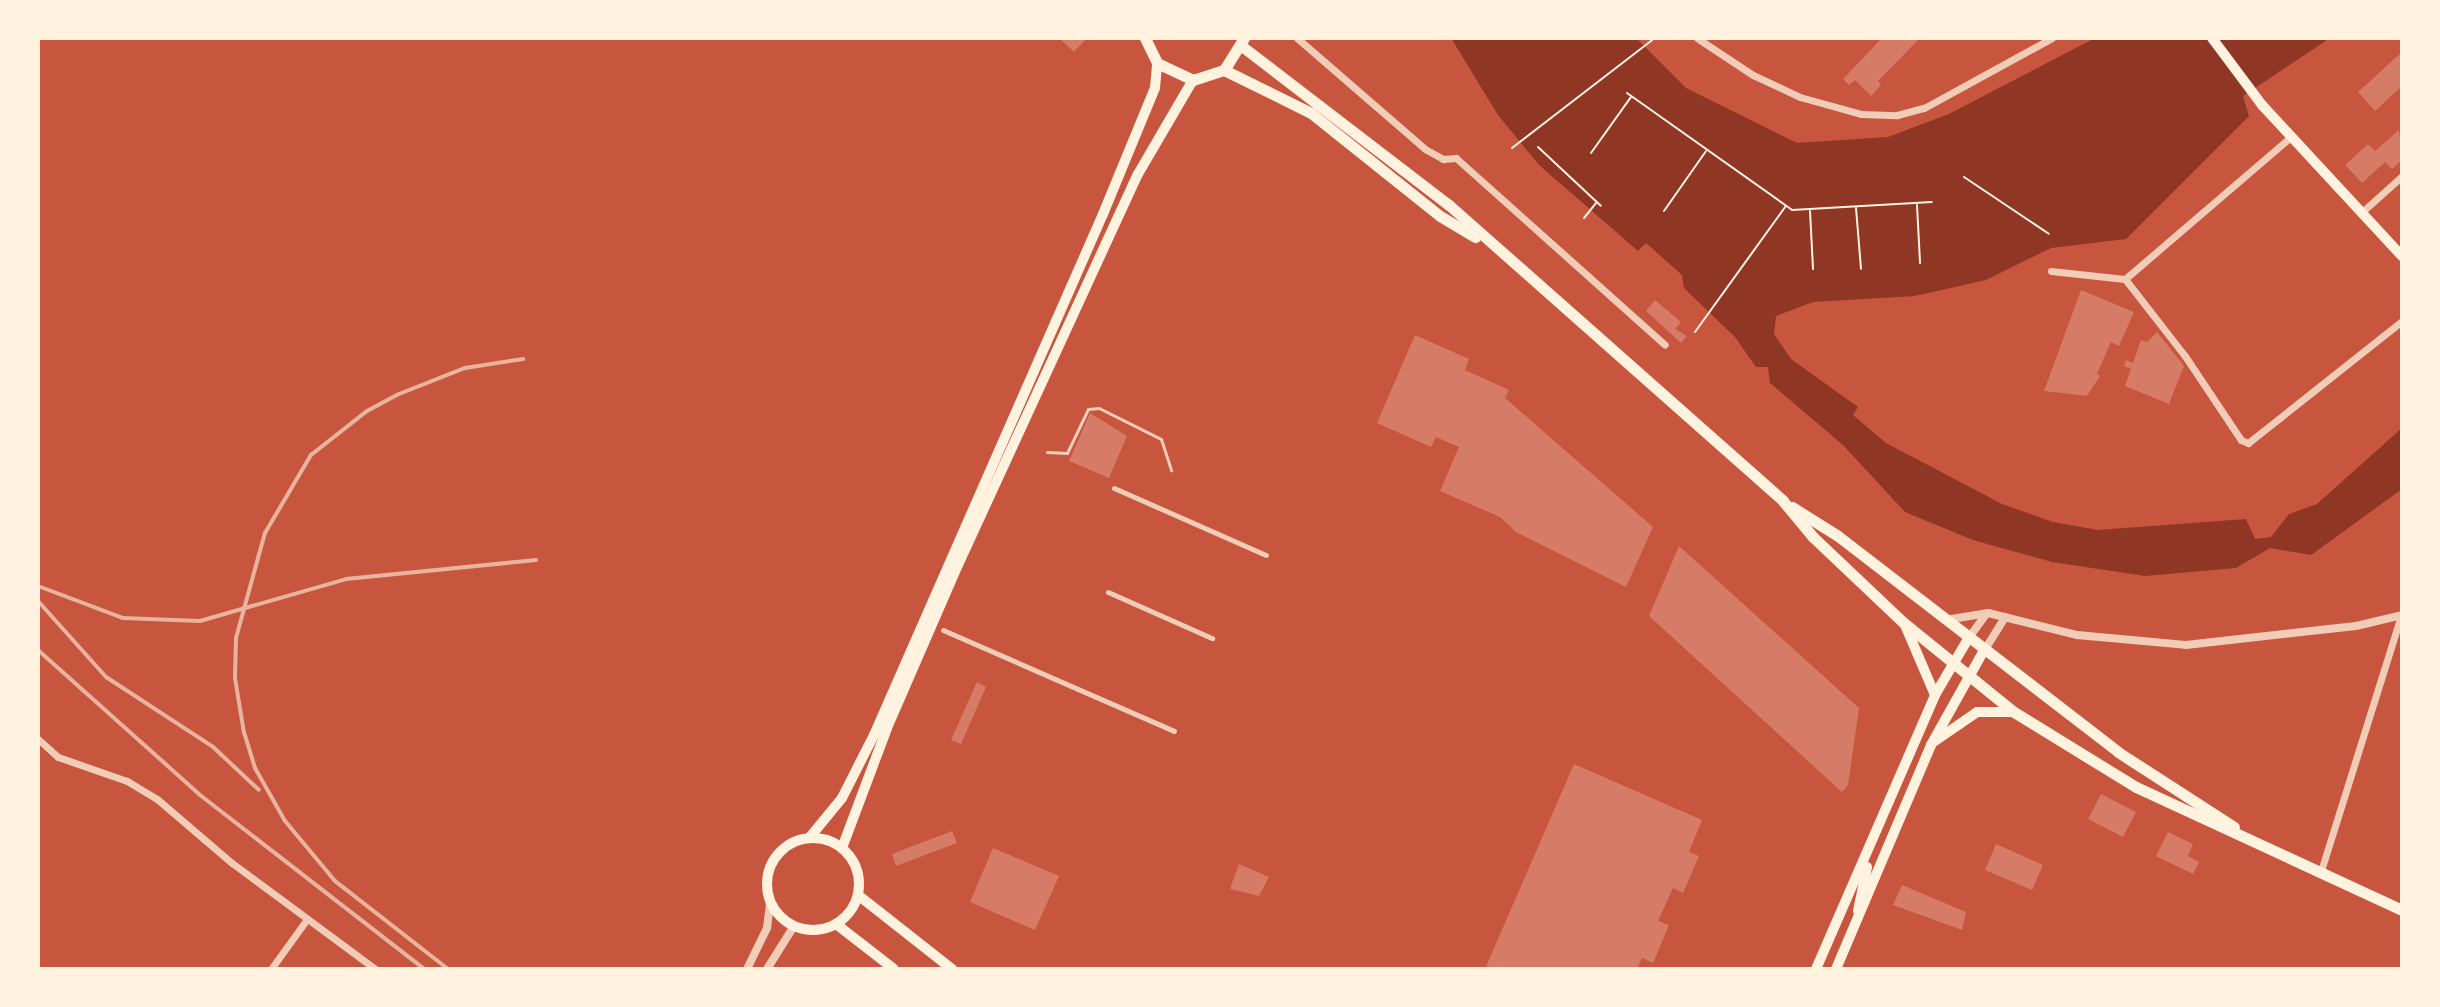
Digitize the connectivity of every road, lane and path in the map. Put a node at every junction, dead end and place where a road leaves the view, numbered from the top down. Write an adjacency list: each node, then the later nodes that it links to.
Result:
1 (1145, 38): 8 (main road)
2 (1297, 38): 40 (street)
3 (1697, 38): 4 (street)
4 (2052, 38)
5 (2212, 38): 13 (main road)
6 (1652, 40): 15 (path)
7 (1244, 42): 9 (main road); 31 (main road)
8 (1157, 63): 10 (main road); 63 (main road)
9 (1224, 70): 10 (main road); 31 (main road)
10 (1193, 80): 65 (main road)
11 (1627, 93): 12 (path)
12 (1632, 96): 16 (path); 17 (path)
13 (2292, 136): 28 (main road); 37 (street)
14 (1538, 147): 20 (path)
15 (1512, 148)
16 (1707, 150): 24 (path); 27 (path)
17 (1591, 153)
18 (2402, 176): 28 (street)
19 (1964, 177): 30 (path)
20 (1597, 202): 23 (path); 29 (path)
21 (1932, 202): 22 (path)
22 (1917, 203): 25 (path); 33 (path)
23 (1601, 206)
24 (1786, 206): 26 (path); 39 (path)
25 (1856, 207): 26 (path); 35 (path)
26 (1810, 210): 34 (path)
27 (1664, 211)
28 (2362, 212): 32 (main road)
29 (1584, 218)
30 (2049, 234)
31 (1495, 248): 44 (main road)
32 (2402, 256)
33 (1920, 263)
34 (1813, 269)
35 (1861, 269)
36 (2051, 271): 37 (street)
37 (2125, 279): 38 (street)
38 (2402, 321)
39 (1695, 332)
40 (1665, 345)
41 (1047, 452): 42 (lane)
42 (1171, 470)
43 (1114, 488): 45 (street)
44 (1783, 501): 50 (main road); 51 (main road)
45 (1266, 555)
46 (1108, 592): 53 (street)
47 (1988, 613): 49 (street); 50 (street); 54 (street)
48 (2402, 615): 49 (street); 67 (street)
49 (2005, 617): 55 (street)
50 (1944, 620): 54 (main road)
51 (1904, 623): 56 (main road); 58 (main road)
52 (943, 630): 60 (street)
53 (1212, 638)
54 (1968, 639): 55 (main road); 56 (main road)
55 (1983, 652): 57 (main road); 64 (main road)
56 (1953, 663): 57 (main road); 58 (main road)
57 (1969, 676): 59 (main road); 62 (main road)
58 (1935, 695): 66 (main road)
59 (2014, 712): 62 (main road); 64 (main road)
60 (1174, 731)
61 (38, 739): 71 (street)
62 (1931, 745): 74 (main road)
63 (810, 837): 65 (main road); 69 (main road)
64 (2262, 845): 67 (main road)
65 (842, 848): 68 (main road)
66 (1870, 849): 74 (main road); 81 (main road)
67 (2320, 874): 70 (main road)
68 (858, 895): 72 (main road); 80 (main road)
69 (770, 902): 73 (main road); 77 (street)
70 (2402, 910)
71 (307, 919): 75 (street); 76 (street)
72 (836, 924): 73 (main road); 79 (main road)
73 (794, 926): 78 (street)
74 (1854, 932): 82 (main road)
75 (271, 969)
76 (375, 969)
77 (747, 969)
78 (767, 969)
79 (894, 969)
80 (952, 969)
81 (1816, 969)
82 (1836, 969)

